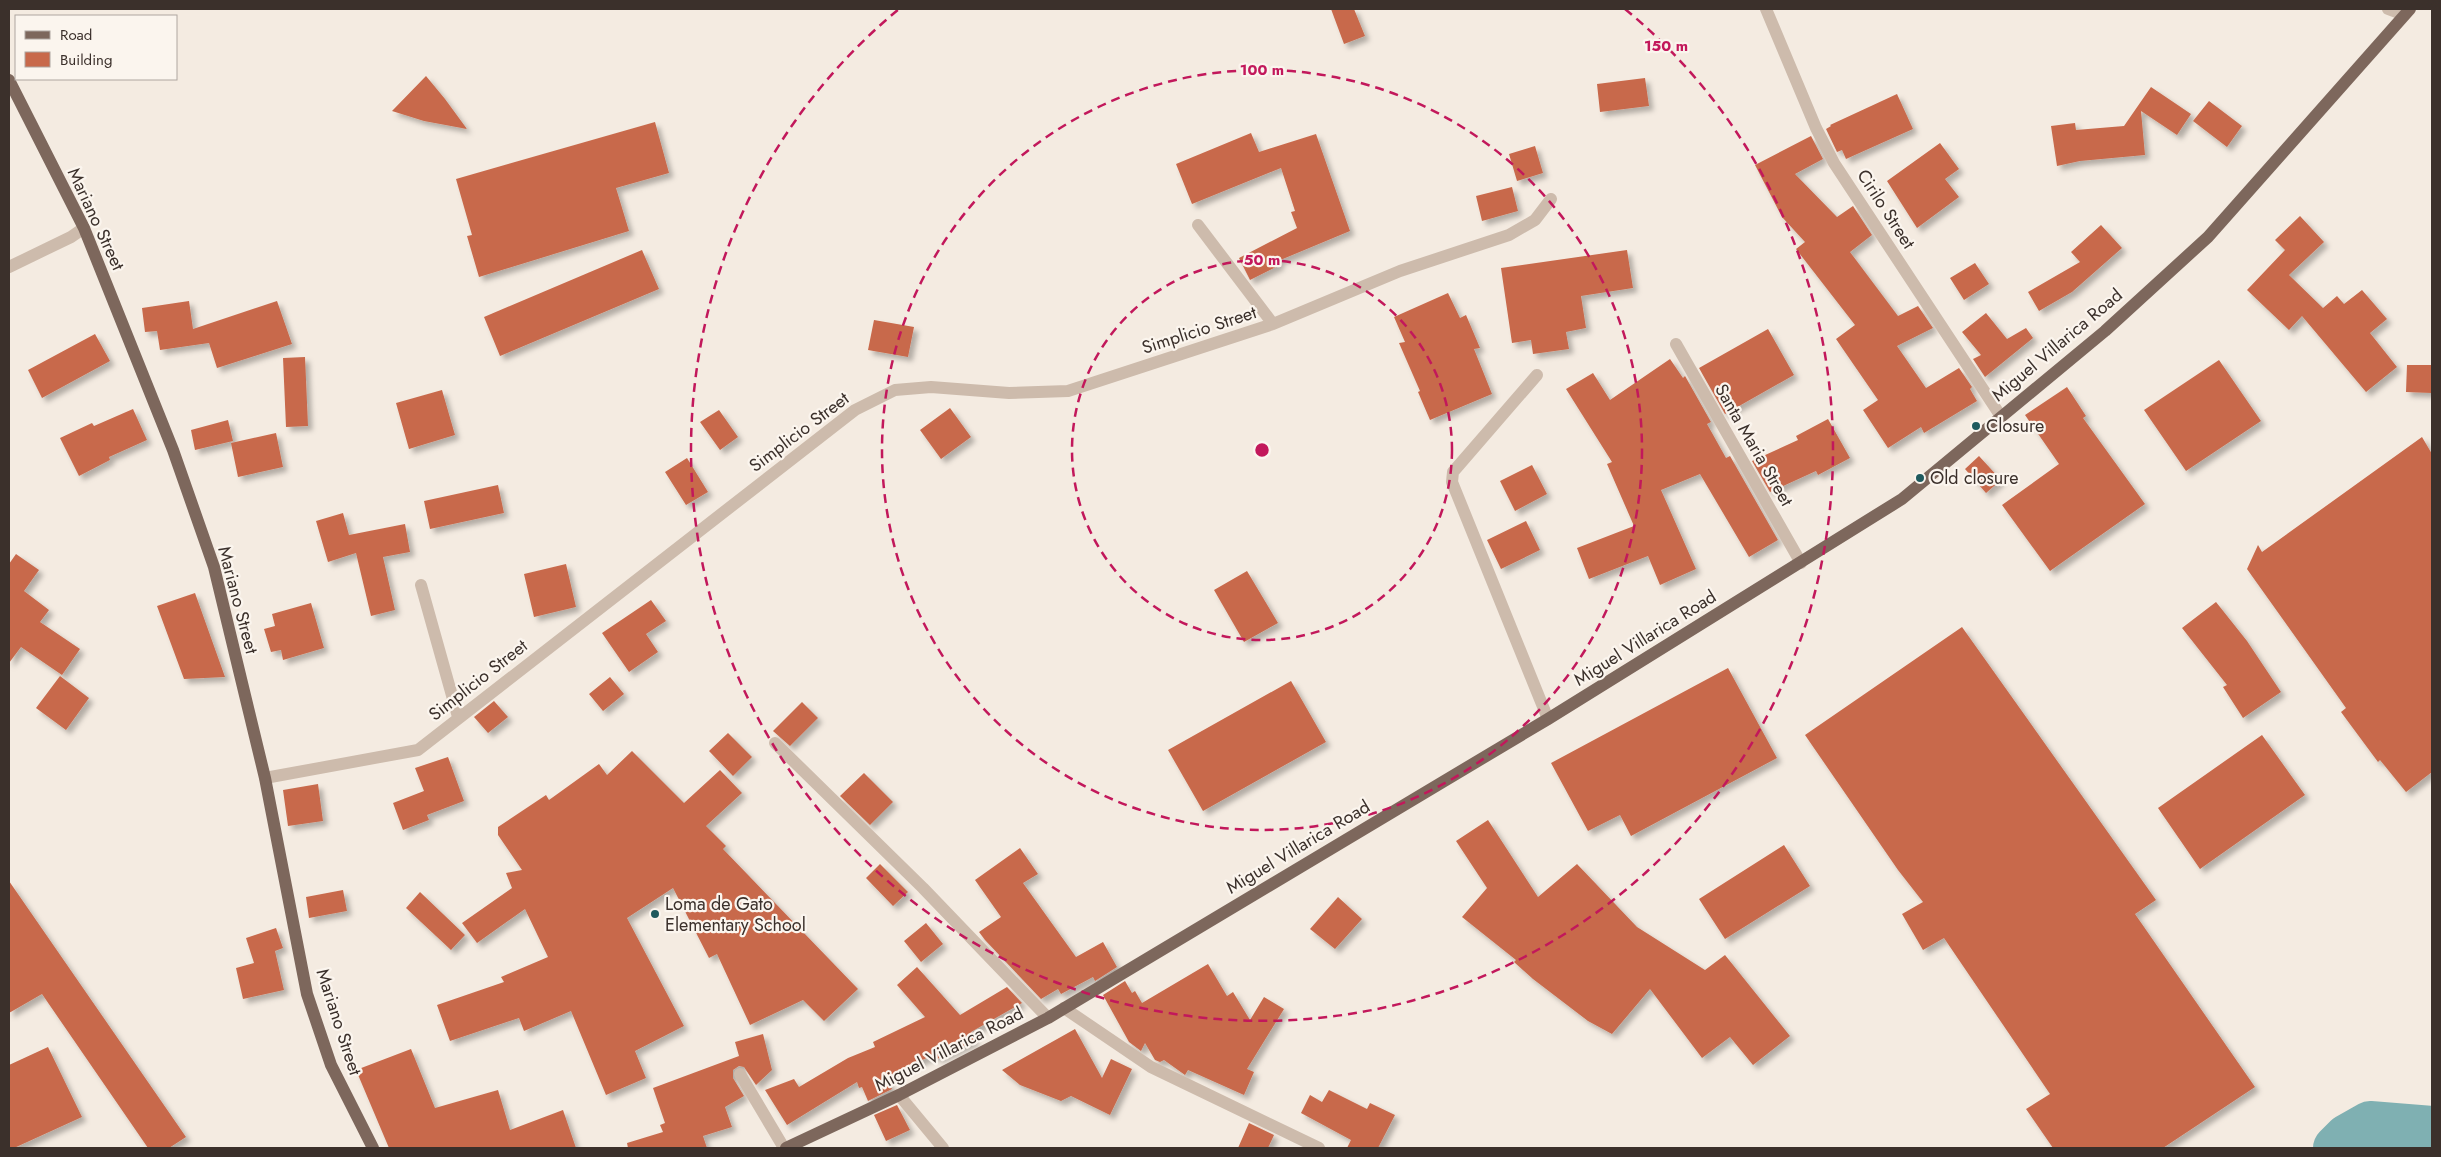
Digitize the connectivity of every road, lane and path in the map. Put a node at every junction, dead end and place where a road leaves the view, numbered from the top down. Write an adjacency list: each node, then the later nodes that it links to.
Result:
1 (1766, 9): 12 (street, Cirilo Street)
2 (2388, 9): 3 (street)
3 (2407, 12): 12 (main road, Miguel Villarica Road)
4 (9, 80): 7 (main road, Mariano Street)
5 (1550, 198): 9 (street, Simplicio Street)
6 (1198, 224): 9 (street)
7 (84, 228): 8 (street); 18 (main road, Mariano Street)
8 (9, 267)
9 (1273, 324): 15 (street, Simplicio Street)
10 (1676, 344): 13 (street, Santa Maria Street)
11 (1537, 375): 16 (street)
12 (2000, 415): 13 (main road, Miguel Villarica Road)
13 (1801, 563): 16 (main road, Miguel Villarica Road)
14 (421, 586): 15 (street)
15 (458, 717): 18 (street, Simplicio Street)
16 (1548, 718): 19 (main road, Miguel Villarica Road)
17 (775, 743): 20 (street)
18 (265, 778): 23 (main road, Mariano Street)
19 (1064, 1008): 20 (main road, Miguel Villarica Road); 26 (street)
20 (1048, 1018): 22 (main road, Miguel Villarica Road)
21 (740, 1074): 24 (street)
22 (899, 1095): 24 (main road, Miguel Villarica Road); 25 (street)
23 (374, 1148)
24 (785, 1148)
25 (943, 1148)
26 (1319, 1148)

